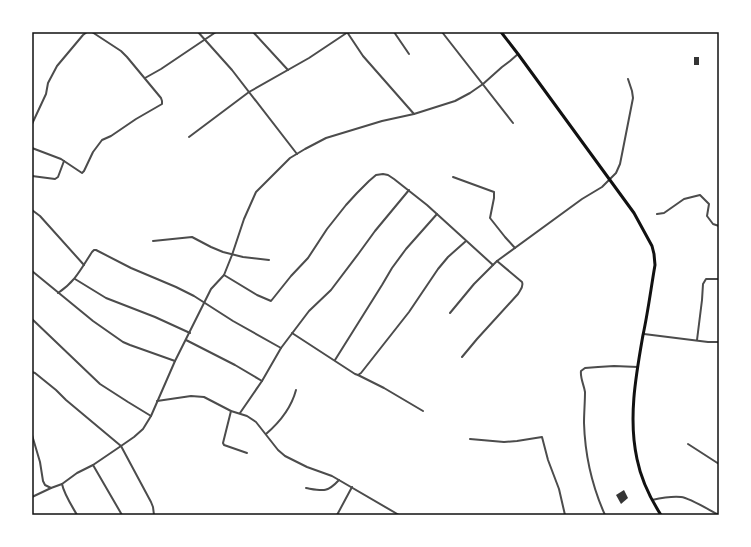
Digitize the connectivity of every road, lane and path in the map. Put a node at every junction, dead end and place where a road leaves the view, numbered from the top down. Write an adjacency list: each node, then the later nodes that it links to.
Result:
1 (87, 32): 20 (street)
2 (92, 32): 14 (street)
3 (198, 32): 10 (street)
4 (216, 32): 10 (street)
5 (252, 32): 13 (street)
6 (347, 32): 13 (street); 18 (street)
7 (394, 32): 11 (street)
8 (442, 32): 16 (street)
9 (501, 32): 12 (highway)
10 (205, 39): 14 (street); 17 (street)
11 (409, 54)
12 (518, 54): 16 (street); 27 (highway)
13 (288, 70): 17 (street)
14 (145, 78): 24 (street)
15 (628, 79): 27 (street)
16 (483, 84): 18 (street); 19 (street)
17 (249, 92): 21 (street); 23 (street)
18 (414, 114): 23 (street)
19 (514, 123)
20 (32, 124)
21 (189, 137)
22 (33, 149): 24 (street)
23 (297, 154): 36 (street)
24 (64, 161): 25 (street)
25 (32, 176)
26 (453, 177): 35 (street)
27 (609, 179): 35 (street); 51 (highway)
28 (409, 190): 30 (street); 42 (street); 49 (street)
29 (32, 210): 39 (street)
30 (438, 214): 34 (street); 57 (street)
31 (657, 214): 32 (street)
32 (719, 226)
33 (153, 241): 36 (street)
34 (466, 241): 40 (street); 61 (street)
35 (515, 248): 38 (street)
36 (232, 255): 37 (street); 42 (street)
37 (269, 260)
38 (497, 261): 40 (street); 56 (street)
39 (84, 265): 43 (street); 46 (street)
40 (493, 265): 47 (street)
41 (32, 271): 45 (street)
42 (224, 275): 46 (street)
43 (75, 279): 45 (street); 50 (street)
44 (719, 279): 53 (street)
45 (58, 293): 58 (street)
46 (204, 303): 50 (street); 55 (street)
47 (450, 313)
48 (32, 319): 68 (street)
49 (292, 332): 55 (street); 57 (street)
50 (190, 333): 52 (street)
51 (644, 334): 53 (street); 59 (highway)
52 (186, 340): 58 (street); 62 (street)
53 (697, 340): 54 (street)
54 (719, 342)
55 (280, 348): 62 (street)
56 (462, 357)
57 (335, 360): 61 (street)
58 (175, 361): 64 (street)
59 (638, 367): 83 (highway); 90 (street)
60 (32, 372): 73 (street)
61 (358, 374): 66 (street)
62 (262, 381): 67 (street)
63 (296, 390): 69 (street)
64 (157, 401): 65 (street); 68 (street)
65 (231, 411): 67 (street); 74 (street)
66 (422, 411)
67 (240, 414): 69 (street)
68 (151, 416): 73 (street)
69 (266, 434): 77 (street)
70 (32, 435): 80 (street)
71 (470, 439): 89 (street)
72 (688, 444): 75 (street)
73 (121, 446): 76 (street); 86 (street)
74 (247, 453)
75 (719, 464)
76 (93, 465): 78 (street); 85 (street)
77 (339, 480): 79 (street); 81 (street)
78 (62, 484): 80 (street); 84 (street)
79 (352, 487): 87 (street); 88 (street)
80 (50, 488): 82 (street)
81 (306, 488)
82 (32, 497)
83 (652, 500): 91 (highway); 92 (street)
84 (77, 515)
85 (122, 515)
86 (154, 515)
87 (337, 515)
88 (400, 515)
89 (566, 515)
90 (606, 515)
91 (660, 515)
92 (719, 515)

